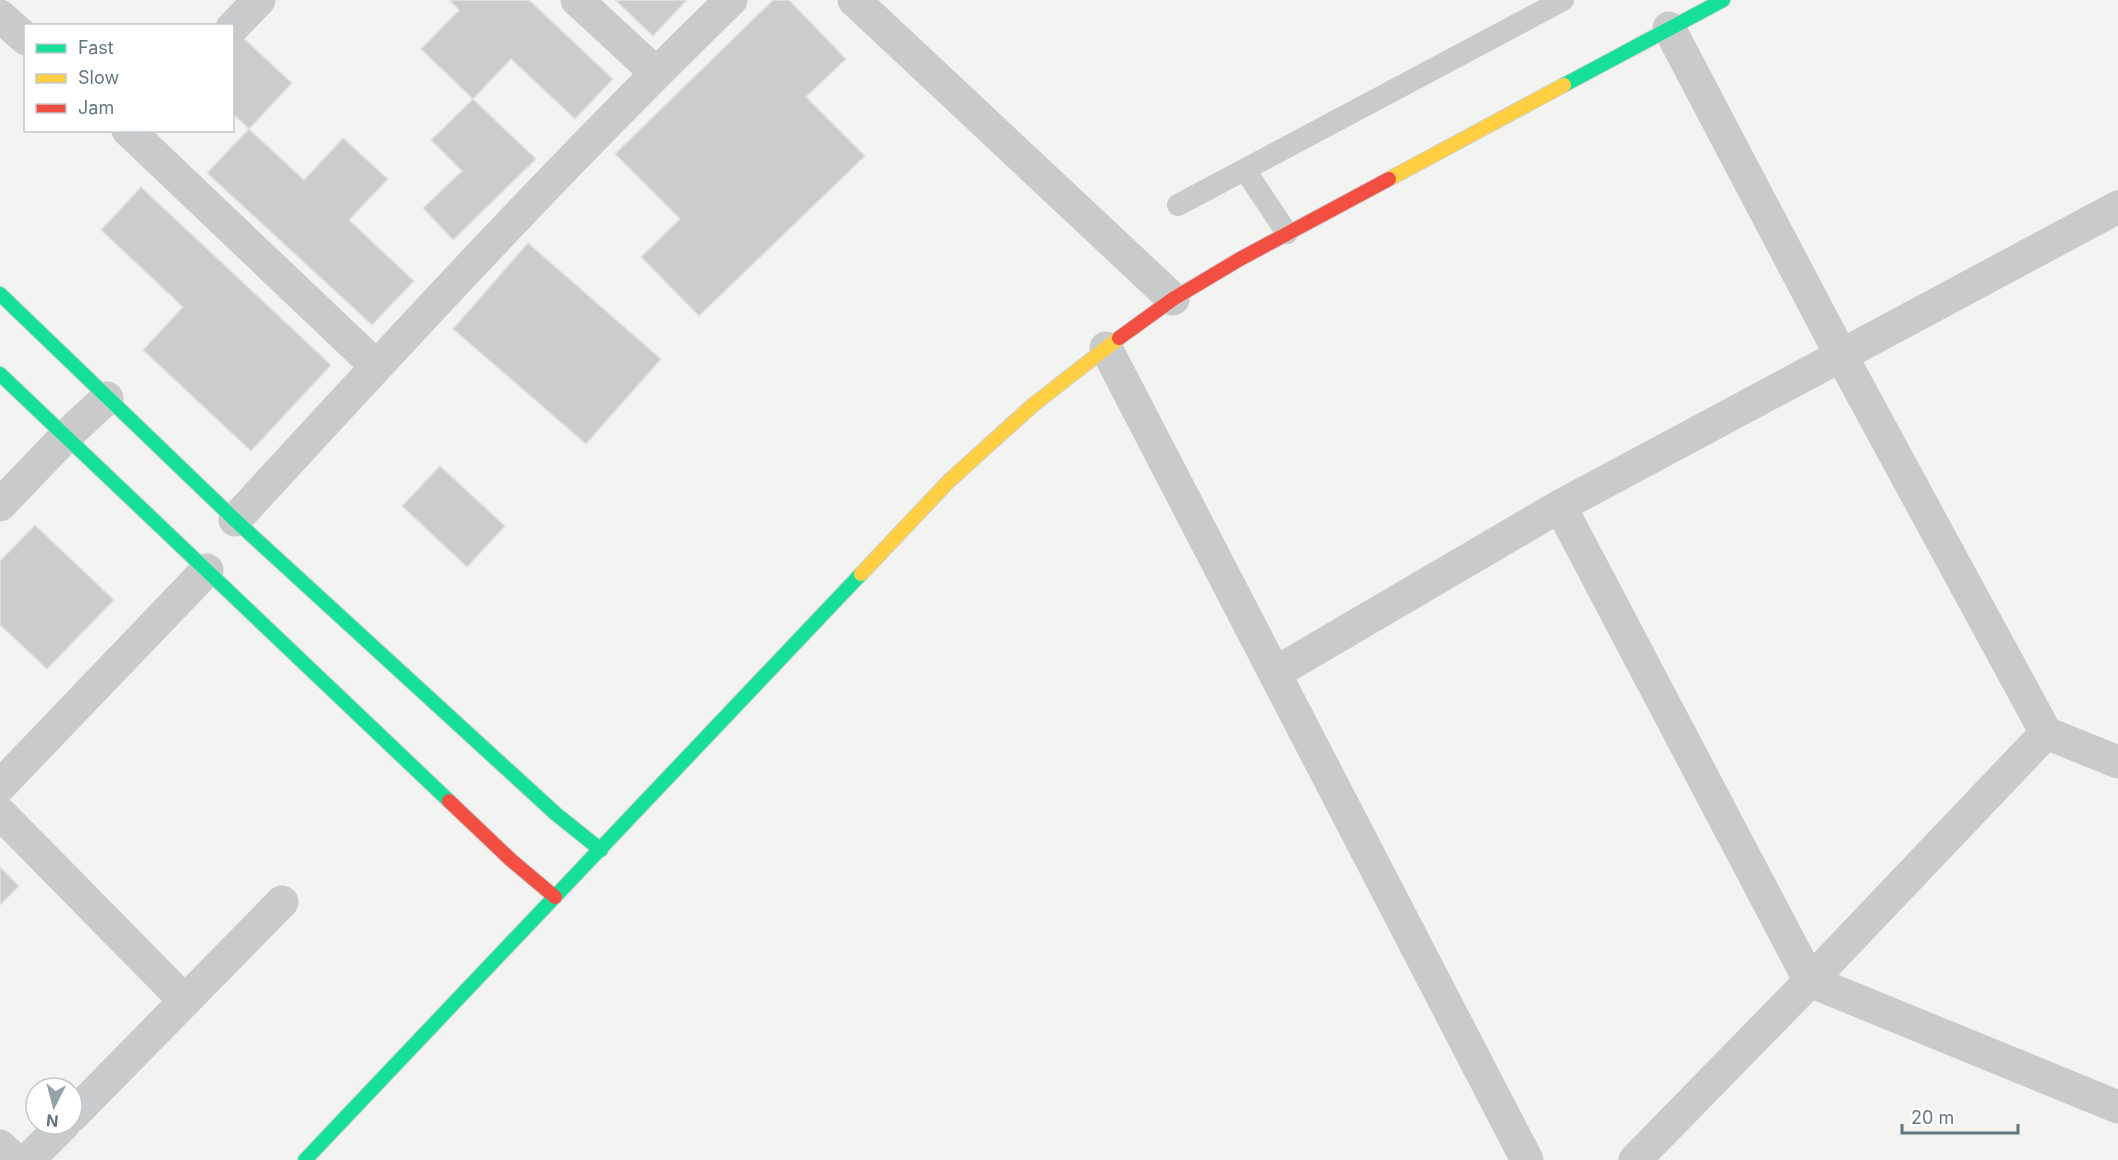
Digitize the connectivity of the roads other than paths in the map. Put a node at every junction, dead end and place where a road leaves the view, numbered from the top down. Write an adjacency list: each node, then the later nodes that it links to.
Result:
1 (259, 0): 8 (street)
2 (577, 0): 11 (street)
3 (731, 0): 11 (street)
4 (854, 0): 18 (street)
5 (1563, 0): 13 (lane)
6 (1723, 0): 9 (street)
7 (0, 16): 10 (street)
8 (234, 26)
9 (1669, 28): 16 (street); 20 (street)
10 (24, 37)
11 (656, 73): 21 (street)
12 (132, 132): 21 (street)
13 (1245, 170): 14 (lane); 16 (lane)
14 (1178, 205)
15 (2118, 207): 20 (street)
16 (1287, 233): 18 (street)
17 (0, 294): 23 (street)
18 (1173, 299): 19 (street)
19 (1106, 348): 29 (street); 34 (street)
20 (1842, 357): 26 (street); 30 (street)
21 (376, 366): 27 (street)
22 (0, 374): 24 (street)
23 (107, 398): 24 (street); 27 (street)
24 (65, 437): 25 (street); 28 (street)
25 (0, 505)
26 (1560, 506): 29 (street); 37 (street)
27 (235, 520): 34 (street)
28 (207, 570): 32 (street); 35 (street)
29 (1275, 673): 46 (street)
30 (2046, 733): 31 (street); 37 (street)
31 (2118, 762)
32 (0, 786)
33 (0, 813): 38 (street)
34 (601, 850): 35 (street)
35 (555, 897): 45 (street)
36 (282, 902): 38 (street)
37 (1810, 981): 40 (street); 47 (street)
38 (185, 1001): 39 (street)
39 (84, 1104)
40 (2118, 1107)
41 (52, 1136): 44 (street)
42 (0, 1146): 43 (street)
43 (15, 1160)
44 (28, 1160)
45 (305, 1160)
46 (1527, 1160)
47 (1635, 1160)

